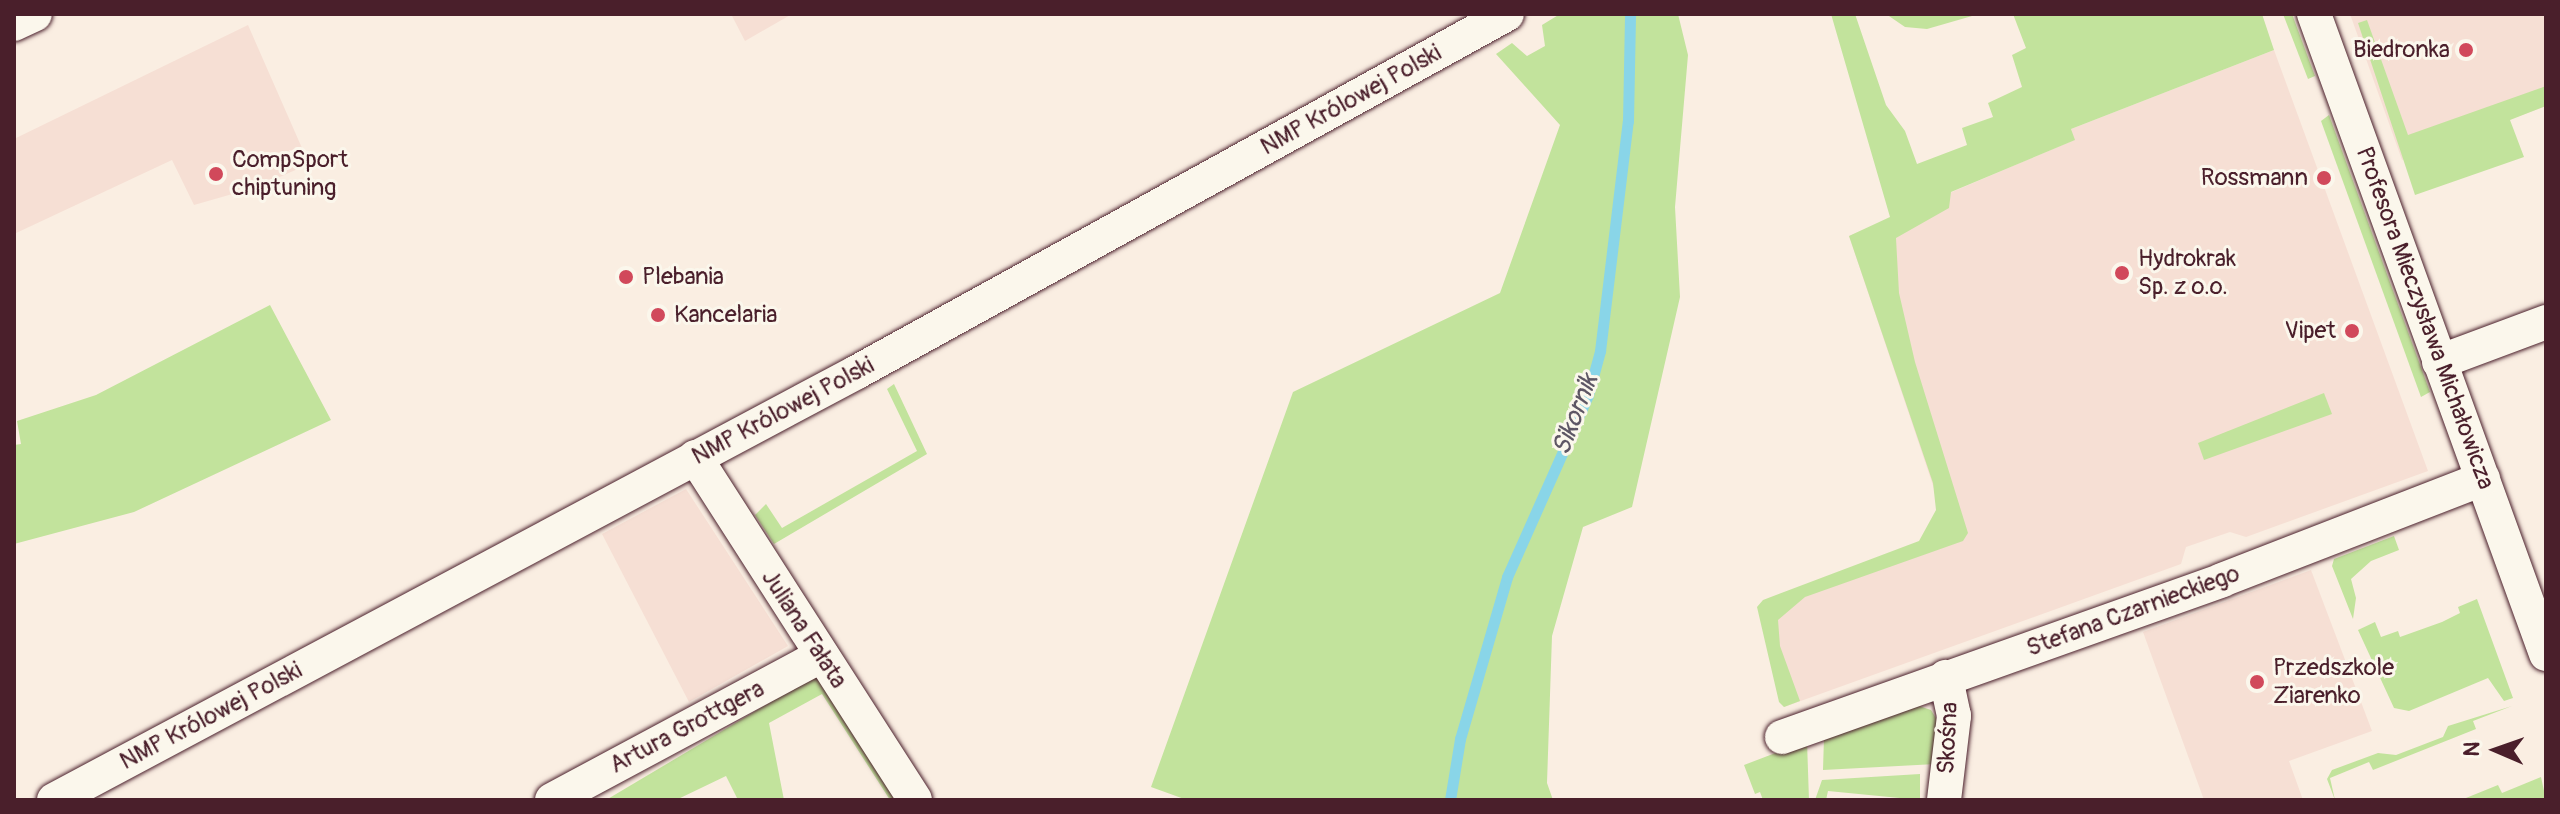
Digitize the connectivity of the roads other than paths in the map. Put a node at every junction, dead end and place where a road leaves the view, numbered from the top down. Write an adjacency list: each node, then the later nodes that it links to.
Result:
1 (35, 14): 4 (street)
2 (1507, 14): 7 (street, NMP Królowej Polski)
3 (2314, 14): 6 (street, Profesora Mieczysława Michałowicza)
4 (14, 24)
5 (2546, 322): 6 (street)
6 (2439, 362): 8 (street, Profesora Mieczysława Michałowicza)
7 (695, 457): 11 (street, Juliana Fałata); 14 (street, NMP Królowej Polski)
8 (2483, 479): 9 (street, Profesora Mieczysława Michałowicza); 12 (street, Stefana Czarnieckiego)
9 (2540, 620): 10 (street, Profesora Mieczysława Michałowicza)
10 (2546, 654)
11 (822, 655): 15 (street, Artura Grottgera); 16 (street, Juliana Fałata)
12 (1946, 677): 13 (street, Stefana Czarnieckiego); 17 (street, Skośna)
13 (1782, 737)
14 (54, 800)
15 (552, 800)
16 (915, 800)
17 (1944, 800)

